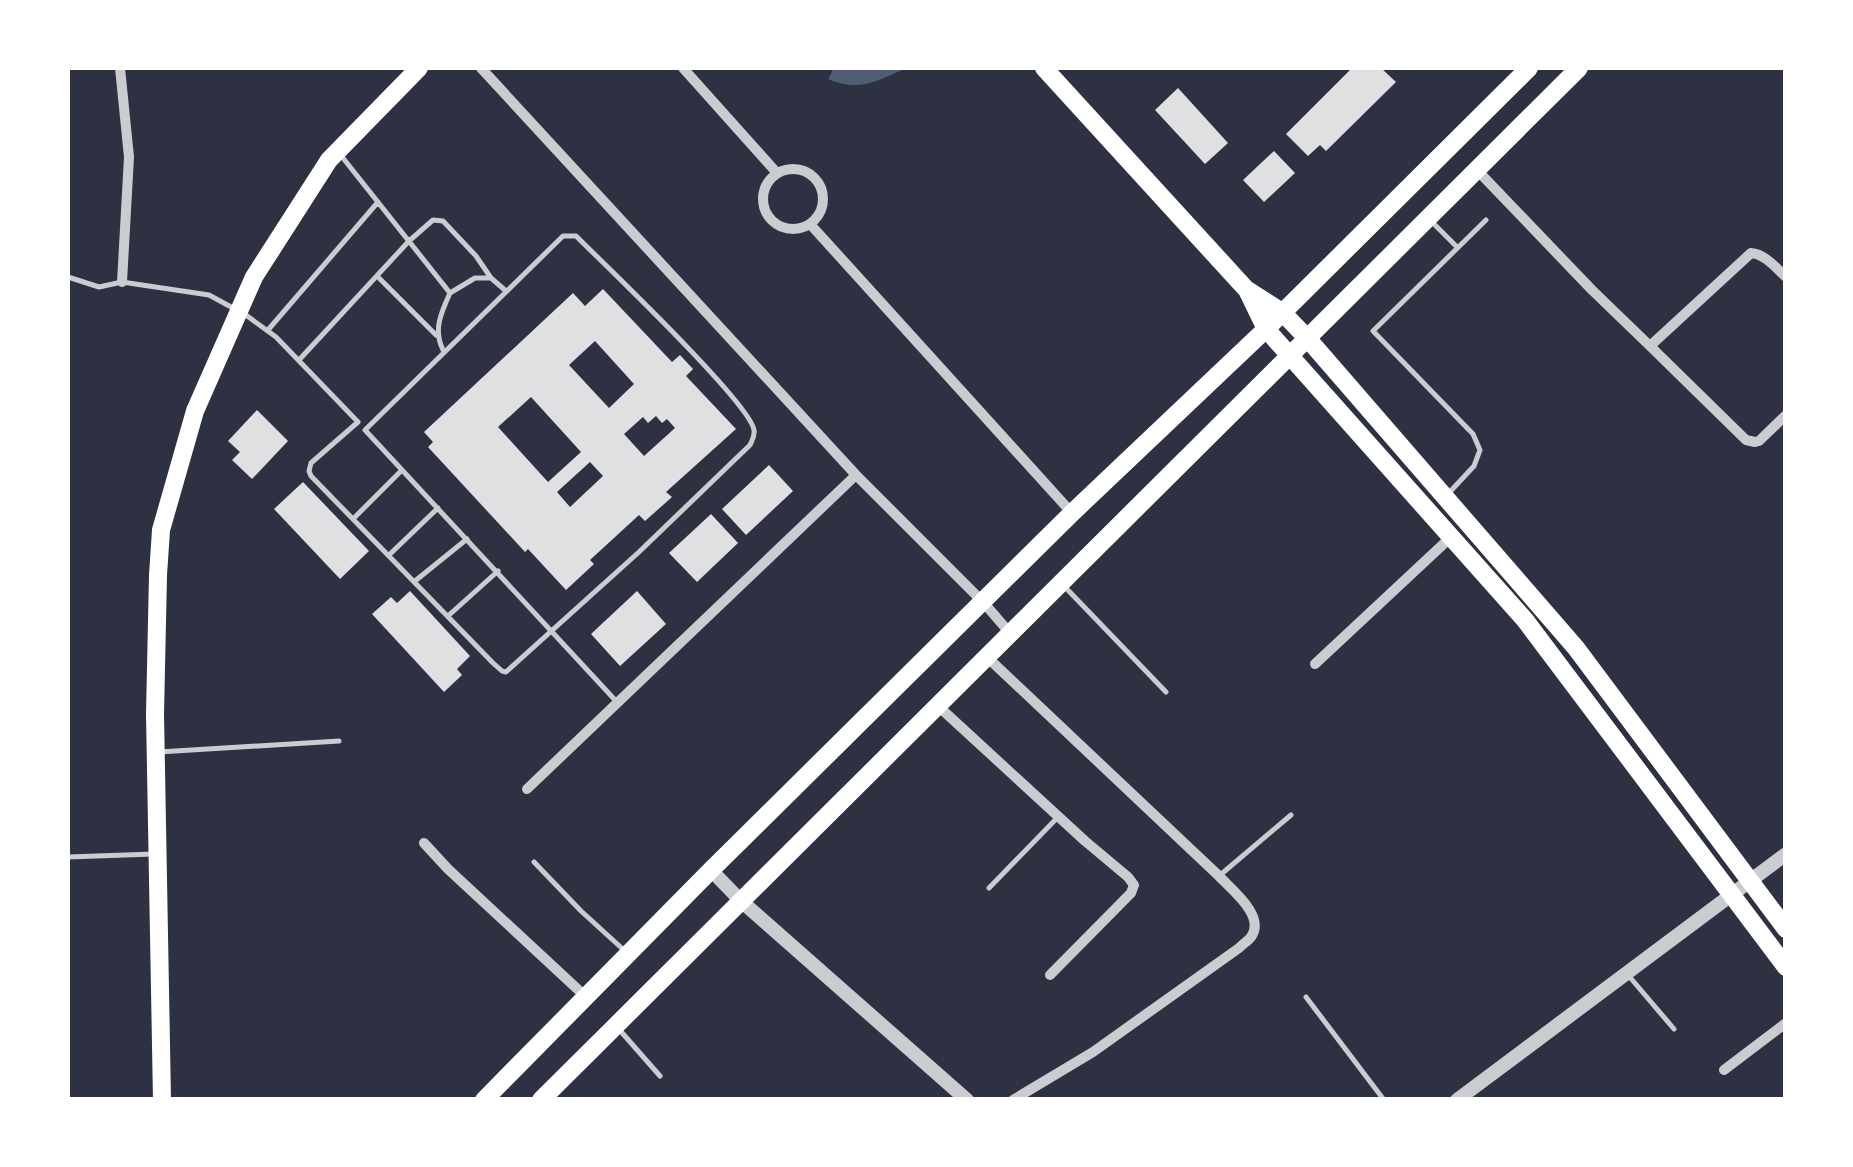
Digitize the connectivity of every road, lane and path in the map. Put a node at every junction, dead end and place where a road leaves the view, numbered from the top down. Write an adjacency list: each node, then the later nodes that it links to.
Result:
1 (120, 68): 21 (street)
2 (419, 68): 8 (main road)
3 (481, 68): 39 (street)
4 (683, 68): 10 (street)
5 (1044, 68): 22 (main road)
6 (1529, 68): 26 (main road)
7 (1579, 68): 9 (main road)
8 (338, 151): 11 (lane); 25 (main road)
9 (1477, 170): 12 (main road); 31 (street)
10 (777, 173): 14 (street); 14 (street)
11 (378, 202): 15 (lane); 28 (lane)
12 (1429, 218): 16 (lane); 30 (main road)
13 (1486, 220): 16 (lane)
14 (810, 224): 42 (street)
15 (409, 241): 17 (lane); 20 (lane); 24 (lane)
16 (1457, 247): 40 (lane)
17 (378, 277): 29 (lane); 34 (lane)
18 (1786, 277): 31 (street)
19 (68, 278): 21 (lane)
20 (491, 278): 23 (lane); 24 (lane)
21 (122, 282): 25 (lane)
22 (1246, 289): 26 (main road); 27 (main road)
23 (506, 291): 32 (lane); 54 (lane)
24 (450, 294): 29 (lane)
25 (239, 311): 28 (lane); 62 (main road)
26 (1282, 312): 27 (main road); 30 (main road)
27 (1266, 328): 33 (main road); 42 (main road)
28 (268, 330): 34 (lane)
29 (438, 337): 32 (lane)
30 (1308, 339): 33 (main road); 40 (main road)
31 (1650, 346): 35 (street)
32 (444, 352): 37 (lane)
33 (1291, 356): 44 (main road); 49 (main road)
34 (299, 360): 36 (lane)
35 (1786, 415)
36 (358, 422): 37 (lane); 43 (lane)
37 (366, 430): 38 (lane)
38 (402, 470): 41 (lane); 43 (lane)
39 (856, 475): 52 (street); 59 (street)
40 (1445, 497): 50 (main road)
41 (438, 508): 45 (lane); 46 (lane)
42 (1072, 513): 52 (main road)
43 (353, 518): 46 (lane)
44 (1451, 537): 51 (main road); 57 (street)
45 (467, 539): 47 (lane); 48 (lane)
46 (388, 556): 48 (lane)
47 (498, 572): 53 (lane); 54 (lane)
48 (414, 582): 53 (lane)
49 (1062, 584): 55 (main road); 58 (lane)
50 (1523, 588): 51 (main road); 73 (main road)
51 (1508, 601): 75 (main road)
52 (984, 603): 55 (street); 71 (main road)
53 (448, 616): 54 (lane)
54 (553, 632): 59 (lane)
55 (1009, 632): 56 (main road)
56 (987, 656): 60 (main road); 72 (street)
57 (1315, 664)
58 (1166, 692)
59 (618, 704): 63 (street)
60 (938, 705): 65 (street); 76 (main road)
61 (338, 741): 62 (lane)
62 (156, 752): 67 (main road)
63 (527, 788)
64 (1291, 815): 72 (lane)
65 (1058, 817): 74 (lane); 81 (street)
66 (424, 843): 83 (street)
67 (157, 854): 69 (lane); 89 (main road)
68 (1786, 854): 73 (street)
69 (68, 857)
70 (534, 862): 78 (lane)
71 (711, 870): 76 (street); 78 (main road)
72 (1219, 876): 93 (street)
73 (1748, 881): 75 (street); 77 (main road)
74 (988, 888)
75 (1730, 895): 79 (main road); 80 (street)
76 (740, 900): 85 (main road); 92 (street)
77 (1786, 930)
78 (628, 954): 83 (main road)
79 (1786, 967)
80 (1626, 973): 86 (lane); 95 (street)
81 (1050, 975)
82 (1306, 997): 94 (lane)
83 (586, 998): 90 (main road)
84 (1786, 1023): 87 (street)
85 (616, 1025): 88 (lane); 91 (main road)
86 (1674, 1030)
87 (1724, 1070)
88 (660, 1076)
89 (162, 1100)
90 (484, 1100)
91 (541, 1100)
92 (968, 1100)
93 (1013, 1100)
94 (1384, 1100)
95 (1458, 1100)

